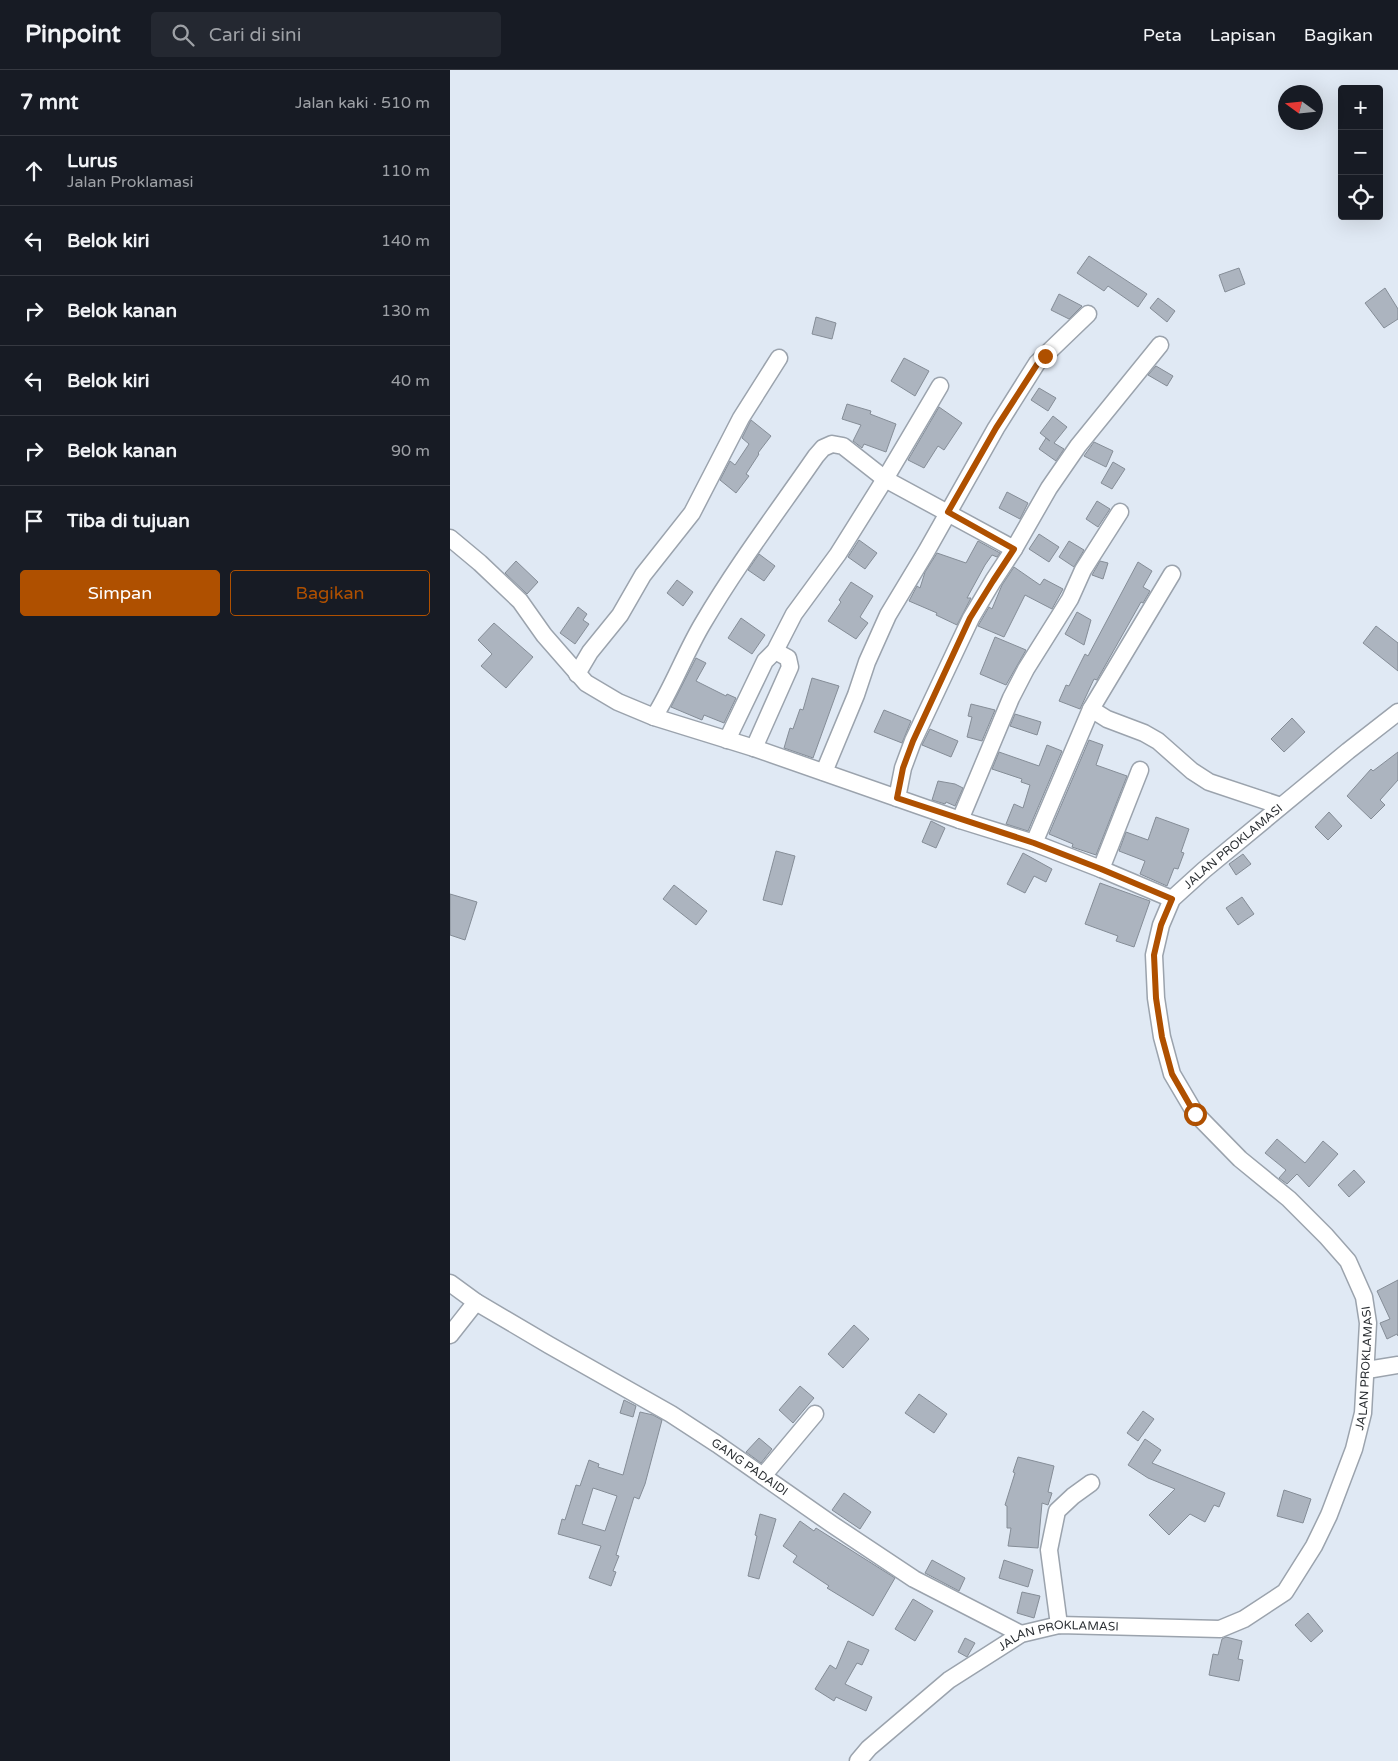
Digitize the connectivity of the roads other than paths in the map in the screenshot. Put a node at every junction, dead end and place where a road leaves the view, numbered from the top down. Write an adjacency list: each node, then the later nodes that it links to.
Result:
1 (1088, 314): 6 (street)
2 (1160, 345): 9 (street)
3 (779, 358): 12 (street)
4 (940, 386): 5 (street)
5 (885, 479): 6 (street); 11 (street); 15 (street)
6 (948, 512): 9 (street); 19 (street)
7 (1120, 512): 22 (street)
8 (450, 538): 12 (street)
9 (1014, 549): 20 (street)
10 (1172, 574): 13 (street)
11 (775, 652): 16 (street); 17 (street)
12 (577, 674): 15 (street)
13 (1091, 709): 21 (street); 23 (street)
14 (1398, 712): 21 (street, JALAN PROKLAMASI)
15 (654, 717): 16 (street)
16 (727, 740): 17 (street)
17 (754, 748): 19 (street)
18 (1140, 770): 24 (street)
19 (824, 772): 20 (street)
20 (897, 798): 22 (street)
21 (1281, 806): 25 (street, JALAN PROKLAMASI)
22 (960, 820): 23 (street)
23 (1034, 843): 24 (street)
24 (1101, 869): 25 (street)
25 (1172, 899): 30 (street, JALAN PROKLAMASI)
26 (450, 1283): 27 (street, GANG PADAIDI)
27 (476, 1302): 28 (street); 32 (street, GANG PADAIDI)
28 (450, 1335)
29 (1398, 1365): 30 (street)
30 (1366, 1370): 34 (street, JALAN PROKLAMASI)
31 (815, 1414): 32 (street)
32 (763, 1476): 35 (street, GANG PADAIDI)
33 (1091, 1483): 34 (street)
34 (1059, 1625): 35 (street, JALAN PROKLAMASI)
35 (1021, 1634): 36 (street, JALAN PROKLAMASI)
36 (858, 1761)

